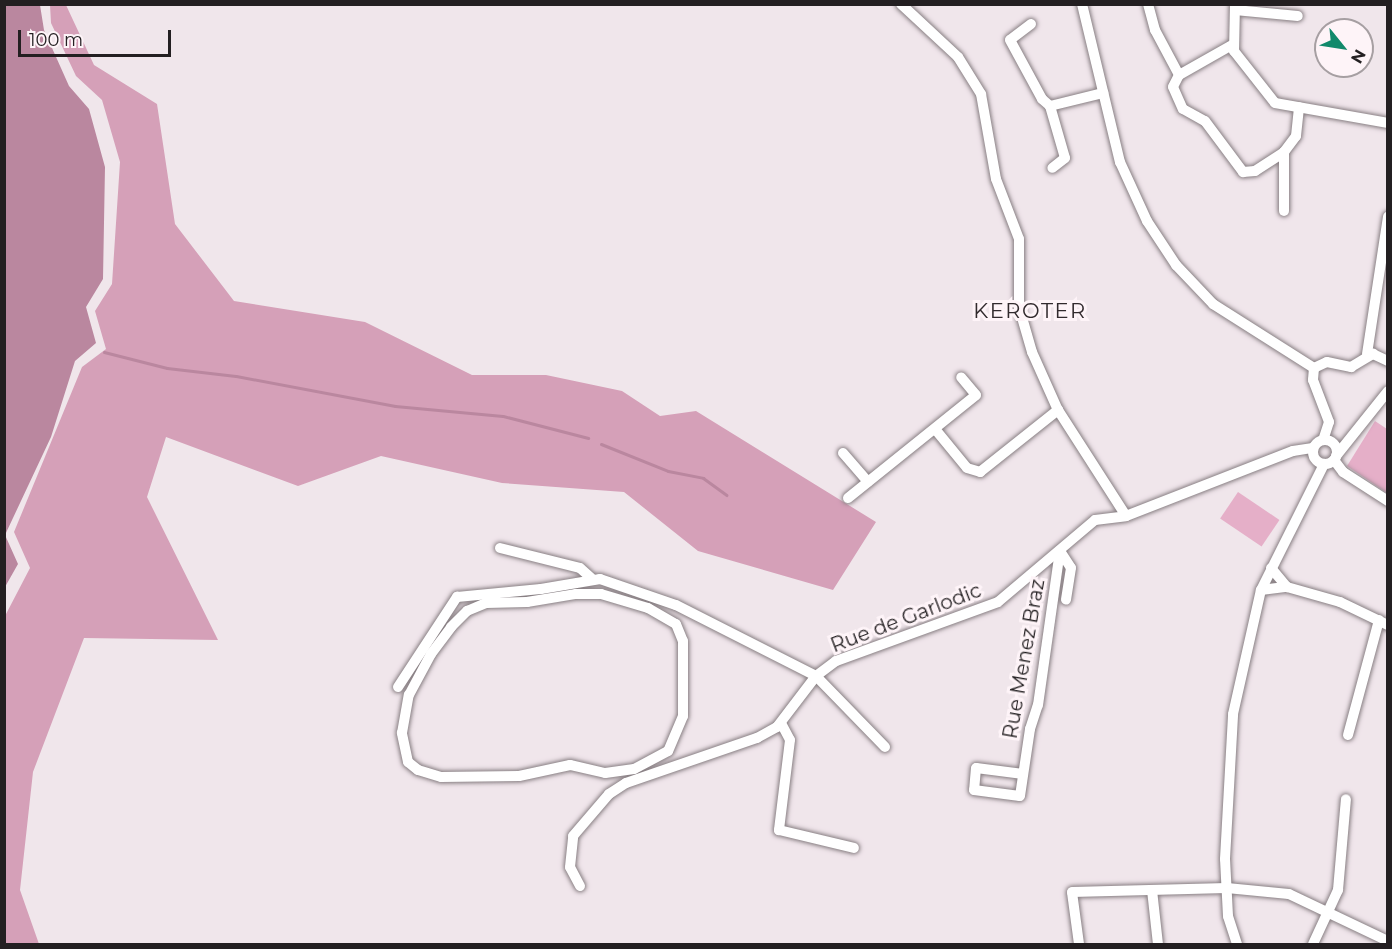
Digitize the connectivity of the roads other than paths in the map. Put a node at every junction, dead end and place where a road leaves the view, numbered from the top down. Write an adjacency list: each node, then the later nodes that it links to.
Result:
1 (901, 4): 22 (street)
2 (1082, 4): 9 (street)
3 (1148, 4): 8 (street)
4 (1235, 7): 5 (street); 7 (street)
5 (1298, 16)
6 (1031, 24): 10 (street)
7 (1232, 45): 8 (street); 11 (street)
8 (1179, 75): 13 (street)
9 (1103, 93): 10 (street); 19 (street)
10 (1050, 106): 14 (street)
11 (1299, 107): 12 (street); 13 (street)
12 (1388, 123)
13 (1284, 152): 15 (street)
14 (1052, 168)
15 (1284, 211)
16 (1388, 217): 17 (street)
17 (1367, 354): 18 (street); 19 (street)
18 (1388, 361)
19 (1314, 368): 24 (street)
20 (961, 377): 23 (street)
21 (1388, 391): 27 (street)
22 (1058, 410): 23 (street); 31 (street)
23 (935, 429): 28 (street)
24 (1323, 440): 25 (street); 27 (street)
25 (1313, 448): 27 (street); 31 (street, Rue de Garlodic)
26 (843, 453): 28 (street)
27 (1331, 460): 30 (street); 34 (street)
28 (868, 482): 29 (street)
29 (848, 498)
30 (1388, 501)
31 (1126, 516): 33 (street, Rue de Garlodic)
32 (500, 548): 35 (street)
33 (1060, 551): 38 (street); 40 (street, Rue de Garlodic); 47 (street, Rue Menez Braz)
34 (1271, 567): 36 (street); 37 (street)
35 (591, 578): 40 (street); 41 (street)
36 (1287, 586): 37 (street); 39 (street)
37 (1261, 590): 51 (street)
38 (1066, 600)
39 (1383, 622): 43 (street)
40 (816, 676): 42 (street, Rue de Garlodic); 44 (street)
41 (398, 687)
42 (781, 723): 46 (street, Rue de Garlodic); 49 (street)
43 (1348, 735)
44 (885, 747)
45 (668, 751): 45 (street); 46 (street)
46 (681, 763): 50 (street, Rue de Garlodic)
47 (1023, 774): 47 (street, Rue Menez Braz)
48 (1346, 799): 53 (street)
49 (854, 848)
50 (580, 886)
51 (1227, 888): 52 (street); 53 (street); 57 (street)
52 (1152, 890): 55 (street); 56 (street)
53 (1329, 910): 54 (street); 58 (street)
54 (1388, 941)
55 (1079, 945)
56 (1158, 945)
57 (1237, 945)
58 (1313, 945)

